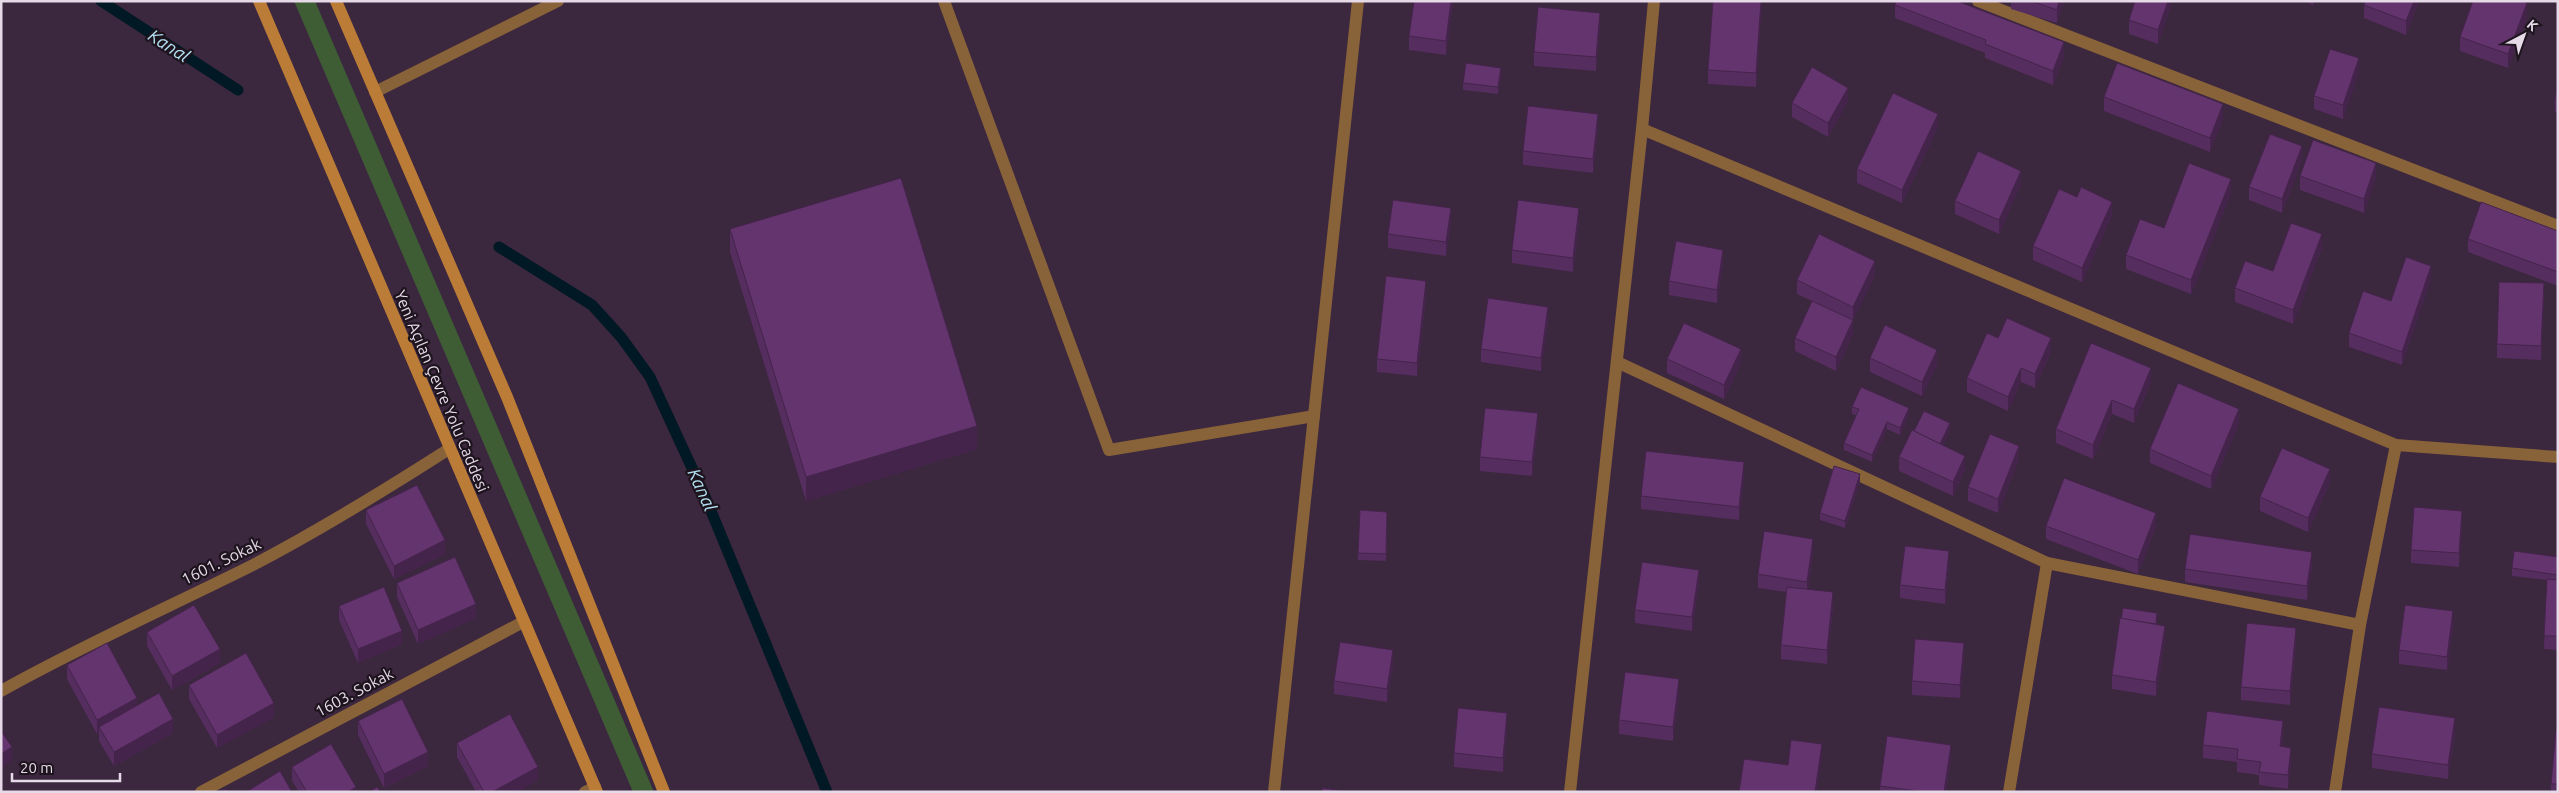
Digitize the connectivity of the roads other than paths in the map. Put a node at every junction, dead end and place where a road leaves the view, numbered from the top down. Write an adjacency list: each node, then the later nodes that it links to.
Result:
1 (259, 1): 14 (main road, Yeni Açılan Çevre Yolu Caddesi)
2 (336, 1): 8 (main road)
3 (558, 1): 8 (street)
4 (944, 1): 12 (street)
5 (1358, 1): 12 (street)
6 (1654, 1): 9 (street)
7 (1978, 1): 10 (street)
8 (375, 92): 22 (main road)
9 (1642, 128): 11 (street); 13 (street)
10 (2558, 226)
11 (1617, 362): 16 (street); 24 (street)
12 (1314, 416): 23 (street)
13 (2396, 445): 15 (street); 18 (street)
14 (449, 449): 17 (main road, Yeni Açılan Çevre Yolu Caddesi); 19 (street, 1601. Sokak)
15 (2558, 457)
16 (2047, 563): 18 (street); 25 (street)
17 (523, 622): 20 (main road, Yeni Açılan Çevre Yolu Caddesi); 21 (street, 1603. Sokak)
18 (2360, 625): 26 (street)
19 (1, 691)
20 (592, 790)
21 (201, 792)
22 (664, 792)
23 (1274, 792)
24 (1570, 792)
25 (2009, 792)
26 (2335, 792)

